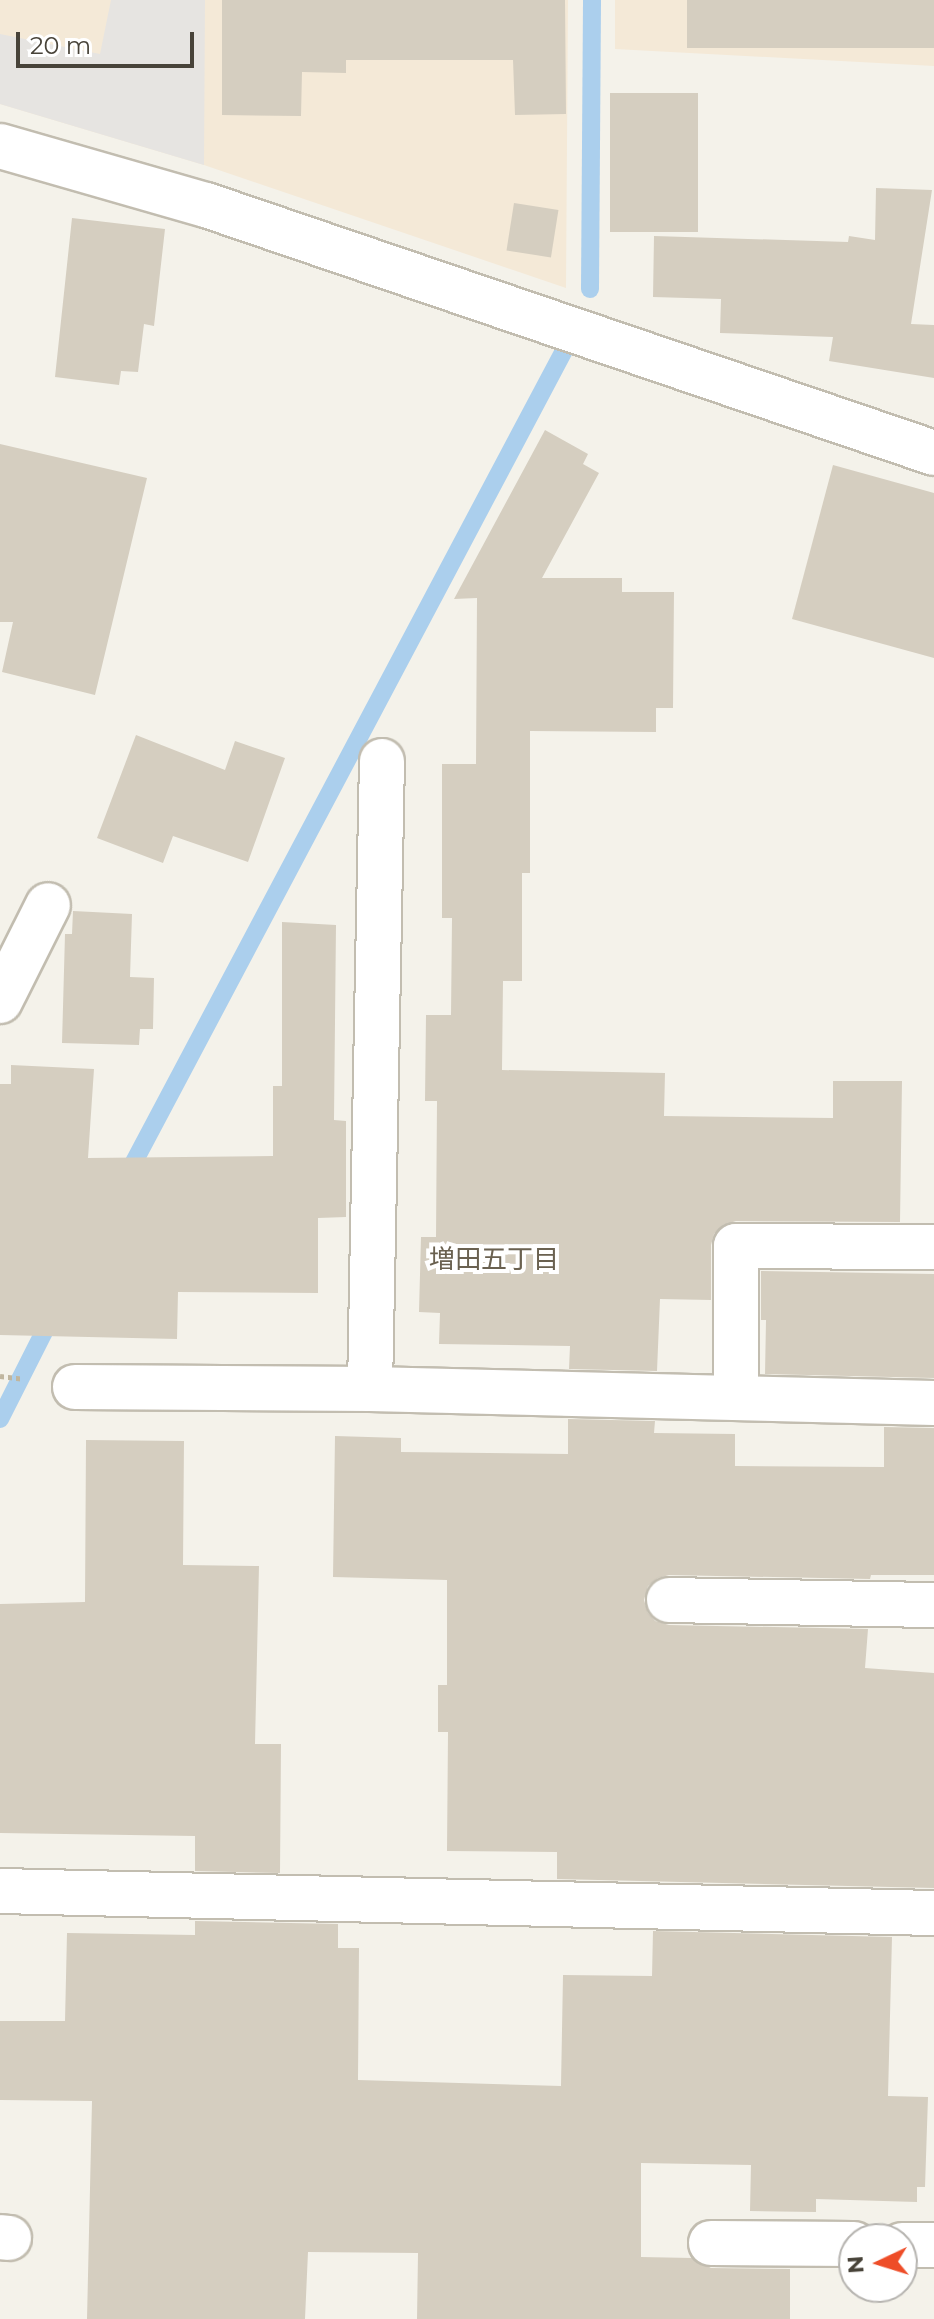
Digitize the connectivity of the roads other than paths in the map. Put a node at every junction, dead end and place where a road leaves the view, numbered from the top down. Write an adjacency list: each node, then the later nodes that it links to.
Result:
1 (0, 146): 2 (street)
2 (934, 453)
3 (382, 761): 8 (street)
4 (48, 905): 5 (street)
5 (0, 1001)
6 (934, 1247): 9 (street)
7 (75, 1387): 8 (street)
8 (370, 1389): 9 (street)
9 (736, 1398): 10 (street)
10 (934, 1403)
11 (669, 1600): 12 (street)
12 (934, 1605)
13 (0, 1891): 14 (street)
14 (934, 1913)
15 (711, 2243): 16 (street)
16 (838, 2244)

